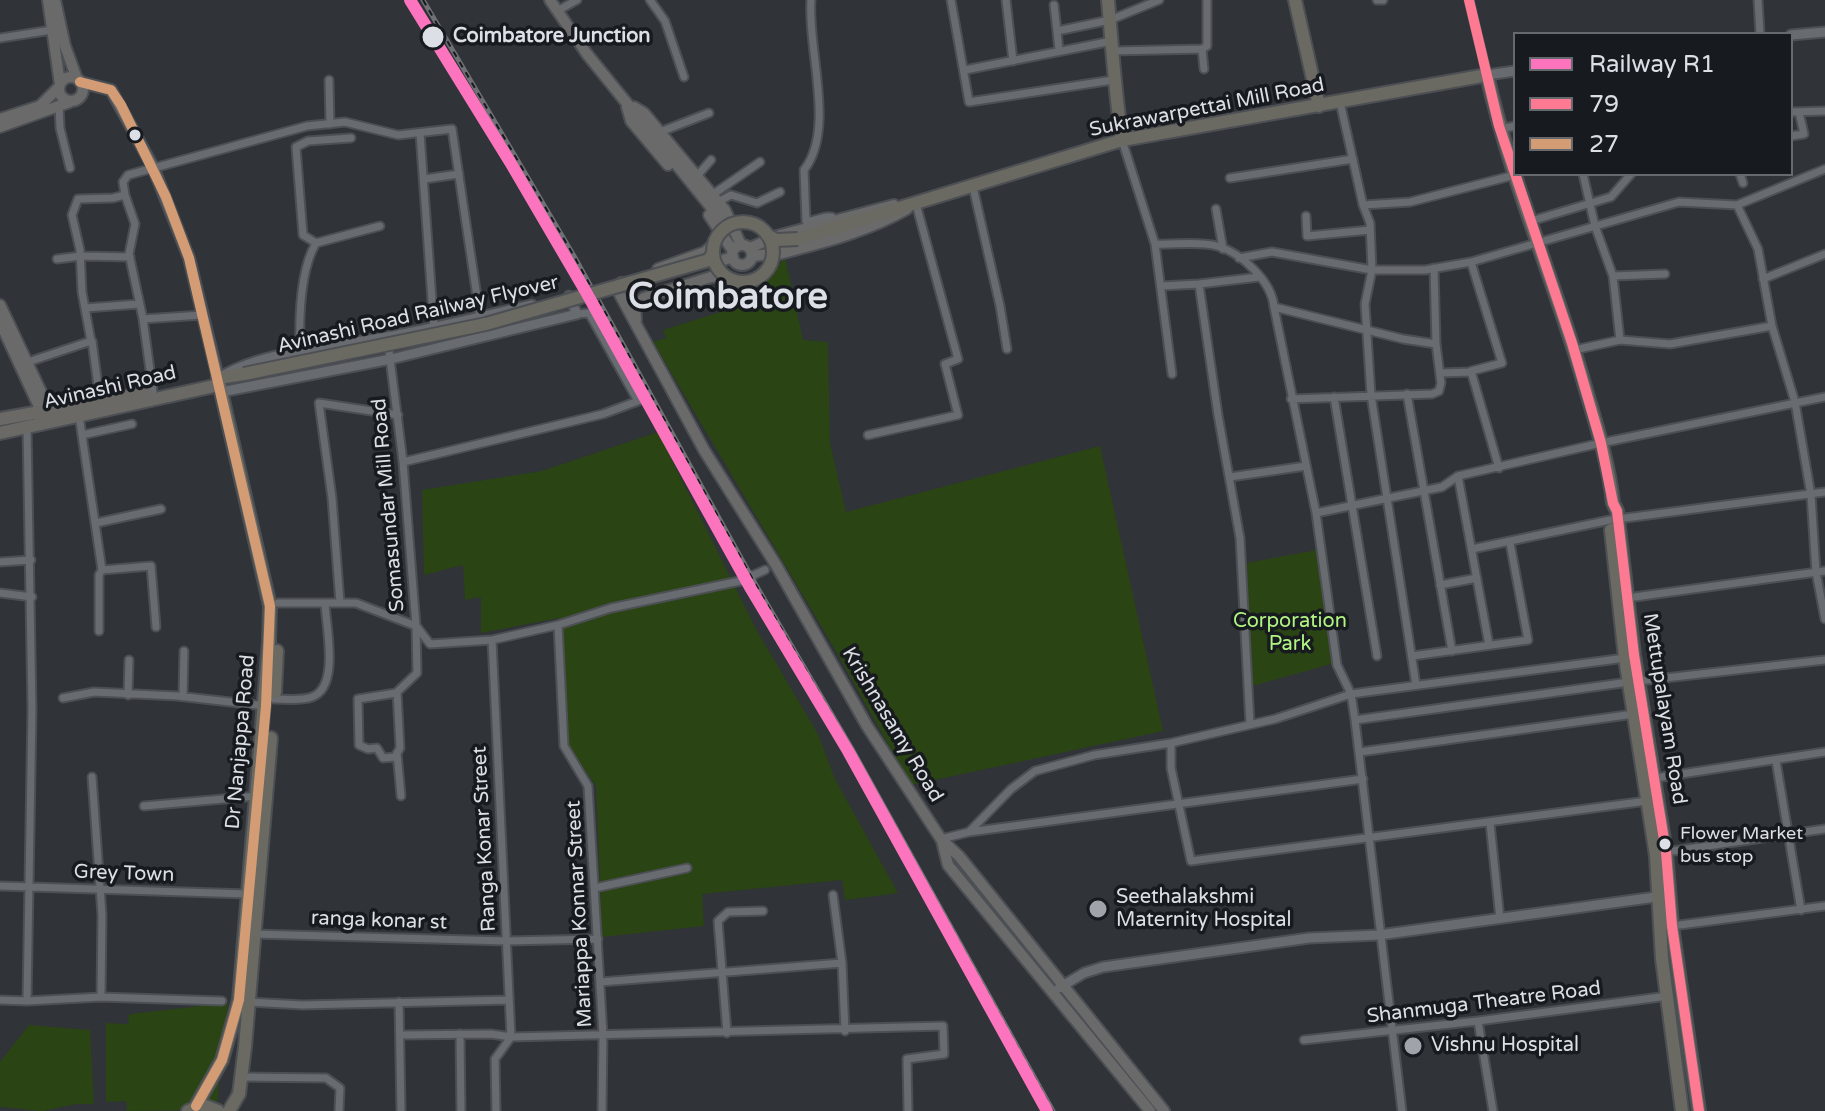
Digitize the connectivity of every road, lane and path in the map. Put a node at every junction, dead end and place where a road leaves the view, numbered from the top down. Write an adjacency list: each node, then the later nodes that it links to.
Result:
1 (48, 0): 18 (main road)
2 (55, 0): 33 (main road)
3 (550, 0): 16 (main road)
4 (577, 0): 16 (street)
5 (650, 0): 32 (street)
6 (811, 0): 80 (street)
7 (951, 0): 29 (street)
8 (1006, 0): 27 (street)
9 (1108, 0): 17 (highway)
10 (1159, 0): 17 (street)
11 (1207, 0): 25 (street)
12 (1295, 0): 41 (highway)
13 (1469, 0): 31 (street)
14 (1758, 0): 20 (street)
15 (1054, 5): 19 (street)
16 (557, 11): 39 (main road)
17 (1110, 20): 19 (street); 24 (highway)
18 (52, 30): 23 (street); 36 (main road)
19 (1057, 31): 26 (street)
20 (1760, 32)
21 (1825, 32): 22 (street)
22 (1793, 35)
23 (0, 38)
24 (1113, 46): 25 (street); 26 (street); 35 (highway)
25 (1202, 49): 28 (street)
26 (1059, 51): 27 (street)
27 (1013, 61): 29 (street)
28 (1204, 69)
29 (965, 70): 35 (street)
30 (1513, 71): 31 (street, Sukrawarpettai Mill Road)
31 (1487, 75): 40 (highway, Sukrawarpettai Mill Road); 49 (highway, Mettupalayam Road)
32 (684, 77)
33 (79, 80): 36 (main road); 37 (main road); 38 (main road)
34 (329, 80): 46 (street)
35 (1113, 80): 54 (highway)
36 (59, 86): 38 (main road); 45 (main road)
37 (111, 90): 38 (main road); 58 (main road)
38 (70, 101): 48 (main road); 60 (street)
39 (625, 101): 50 (main road); 84 (main road); 93 (main road)
40 (1340, 102): 41 (highway, Sukrawarpettai Mill Road); 55 (street)
41 (1319, 106): 54 (highway, Sukrawarpettai Mill Road)
42 (1825, 111): 43 (street)
43 (1795, 112): 52 (street)
44 (709, 113): 50 (street)
45 (0, 119)
46 (330, 124): 51 (street); 58 (street)
47 (1513, 126): 49 (street)
48 (0, 127)
49 (1500, 129): 59 (highway, Mettupalayam Road)
50 (660, 132): 64 (main road)
51 (420, 133): 63 (street); 69 (street)
52 (1793, 136)
53 (351, 138): 89 (street)
54 (1122, 140): 70 (highway, Sukrawarpettai Mill Road); 90 (street)
55 (1353, 159): 68 (street); 75 (street)
56 (711, 160): 64 (street)
57 (760, 162): 73 (street)
58 (153, 167): 72 (street); 114 (main road)
59 (1513, 167)
60 (70, 168)
61 (1825, 169): 77 (street)
62 (1513, 170): 75 (street)
63 (459, 174): 69 (street); 115 (street)
64 (697, 176): 73 (main road)
65 (1516, 176): 81 (highway, Mettupalayam Road)
66 (1583, 176): 76 (street)
67 (1629, 176): 76 (street)
68 (1230, 178)
69 (424, 179): 120 (street)
70 (973, 187): 74 (highway, Sukrawarpettai Mill Road); 127 (street)
71 (780, 192): 73 (street)
72 (125, 195): 95 (street); 96 (street)
73 (715, 198): 93 (main road)
74 (914, 205): 80 (main road); 87 (highway, Sukrawarpettai Mill Road); 93 (main road); 151 (street)
75 (1363, 205): 85 (street)
76 (1590, 205): 81 (street); 83 (street)
77 (1737, 205): 83 (street); 106 (street)
78 (1216, 209): 91 (street)
79 (1306, 216): 85 (street)
80 (833, 220): 93 (main road)
81 (1531, 221): 88 (highway, Mettupalayam Road)
82 (380, 226): 89 (street)
83 (1595, 226): 88 (street); 104 (street)
84 (727, 227): 86 (highway, bridge); 99 (highway, bridge)
85 (1370, 230): 102 (street)
86 (767, 235): 87 (highway, bridge); 92 (highway, bridge)
87 (798, 239): 92 (highway, bridge)
88 (1539, 242): 100 (street); 128 (highway, Mettupalayam Road)
89 (316, 243): 129 (street)
90 (1155, 244): 91 (street); 108 (street)
91 (1223, 249): 97 (street)
92 (773, 250): 99 (highway, Avinashi Road Railway Flyover, bridge)
93 (742, 252): 99 (main road)
94 (1825, 254): 106 (street)
95 (81, 256): 96 (street); 98 (street); 112 (street)
96 (130, 257): 109 (street)
97 (1239, 258): 102 (street); 105 (street)
98 (57, 259)
99 (717, 261): 118 (main road); 118 (main road, Krishnasamy Road); 135 (highway, Avinashi Road Railway Flyover)
100 (1471, 262): 101 (street); 132 (street)
101 (1434, 268): 102 (street); 125 (street)
102 (1372, 270): 121 (street)
103 (1665, 274): 104 (street)
104 (1613, 276): 123 (street)
105 (1259, 277): 107 (street); 111 (street)
106 (1763, 279): 119 (street)
107 (1199, 284): 108 (street); 157 (street)
108 (1161, 286): 134 (street)
109 (139, 304): 112 (street); 116 (street)
110 (0, 305): 131 (main road)
111 (1274, 307): 121 (street); 141 (street)
112 (85, 308): 131 (street)
113 (577, 314): 115 (street); 130 (street); 153 (street)
114 (202, 315): 116 (street); 135 (main road)
115 (480, 317): 120 (street)
116 (143, 319): 136 (street)
117 (0, 322): 147 (main road)
118 (637, 325): 225 (main road, Krishnasamy Road)
119 (1772, 326): 123 (street); 143 (street)
120 (434, 328): 122 (street)
121 (1366, 329): 125 (street); 138 (street)
122 (387, 337): 129 (street); 130 (street, Somasundar Mill Road)
123 (1620, 340): 128 (street)
124 (92, 341): 142 (street)
125 (1436, 344): 133 (street)
126 (403, 346): 130 (main road)
127 (1007, 349)
128 (1574, 350): 152 (highway, Mettupalayam Road)
129 (300, 352): 135 (street)
130 (390, 354): 135 (street); 145 (street, Somasundar Mill Road)
131 (28, 362): 147 (main road)
132 (1471, 372): 133 (street); 155 (street)
133 (1440, 373): 137 (street)
134 (1172, 374)
135 (223, 386): 136 (main road, Avinashi Road); 144 (main road, Avinashi Road); 179 (highway, Dr Nanjappa Road); 203 (highway, Dr Nanjappa Road)
136 (153, 392): 142 (main road, Avinashi Road)
137 (1407, 394): 138 (street); 158 (street)
138 (1371, 395): 139 (street); 161 (street)
139 (1334, 397): 141 (street); 162 (street)
140 (1825, 397): 143 (street)
141 (1291, 399): 154 (street)
142 (100, 401): 147 (main road, Avinashi Road)
143 (1795, 402): 152 (street); 160 (street)
144 (79, 415): 147 (main road, Avinashi Road); 150 (street)
145 (398, 415): 153 (street, Somasundar Mill Road); 181 (street)
146 (0, 419): 147 (main road, Avinashi Road)
147 (41, 419): 149 (main road, Avinashi Road); 169 (street)
148 (132, 424): 150 (street)
149 (0, 433)
150 (82, 435): 166 (street)
151 (868, 435)
152 (1601, 443): 155 (street); 165 (highway, Mettupalayam Road)
153 (403, 462): 184 (street, Somasundar Mill Road)
154 (1306, 466): 157 (street); 164 (street)
155 (1499, 468): 156 (street)
156 (1458, 476): 158 (street); 168 (street)
157 (1230, 477): 206 (street)
158 (1424, 492): 161 (street); 175 (street)
159 (1825, 492): 160 (street)
160 (1811, 495): 165 (street); 173 (street)
161 (1388, 500): 162 (street); 192 (street)
162 (1353, 506): 164 (street); 191 (street)
163 (161, 509): 166 (street)
164 (1316, 513): 199 (street)
165 (1611, 520): 167 (street); 178 (highway, Mettupalayam Road); 193 (highway, Mettupalayam Road)
166 (96, 523): 171 (street)
167 (1510, 543): 168 (street); 188 (street)
168 (1472, 549): 174 (street)
169 (31, 560): 170 (street); 177 (street)
170 (0, 562)
171 (102, 570): 185 (street); 186 (street)
172 (765, 570): 183 (street)
173 (1821, 571): 178 (street); 182 (street)
174 (1477, 578): 175 (street); 188 (street)
175 (1440, 585): 190 (street)
176 (0, 593): 177 (street)
177 (32, 597): 229 (street)
178 (1627, 598): 196 (highway, Mettupalayam Road)
179 (278, 603): 180 (street); 203 (highway, Dr Nanjappa Road)
180 (325, 603): 181 (street); 203 (street)
181 (340, 603): 184 (street)
182 (1825, 619)
183 (558, 625): 187 (street); 230 (street, Mariappa Konnar Street)
184 (416, 626): 187 (street, Somasundar Mill Road); 198 (street)
185 (156, 627)
186 (99, 631)
187 (492, 640): 243 (street, Ranga Konar Street)
188 (1489, 645): 190 (street)
189 (184, 651): 201 (street)
190 (1452, 651): 192 (street)
191 (1377, 656)
192 (1412, 656): 197 (street)
193 (1625, 658): 196 (highway, Mettupalayam Road); 197 (street)
194 (129, 660): 200 (street)
195 (1825, 660): 196 (street)
196 (1634, 682): 204 (highway, Mettupalayam Road); 205 (street); 213 (highway, Mettupalayam Road)
197 (1416, 685): 199 (street)
198 (397, 692): 210 (street); 210 (street)
199 (1351, 694): 205 (street); 206 (street)
200 (128, 695): 201 (street); 202 (street)
201 (183, 696): 203 (street)
202 (63, 698)
203 (270, 702): 215 (highway, Dr Nanjappa Road); 240 (highway, Dr Nanjappa Road)
204 (1634, 714): 208 (street); 217 (highway, Mettupalayam Road)
205 (1355, 720): 208 (street)
206 (1250, 724): 207 (street)
207 (1171, 743): 218 (street); 222 (street)
208 (1360, 752): 214 (street)
209 (1825, 752): 211 (street)
210 (397, 753): 216 (street)
211 (1776, 761): 213 (street); 223 (street)
212 (92, 777): 231 (street)
213 (1655, 778): 226 (highway, Mettupalayam Road)
214 (1363, 779): 218 (street); 224 (street)
215 (257, 796): 219 (street); 232 (highway, Dr Nanjappa Road)
216 (401, 796)
217 (1647, 801): 220 (street); 234 (highway, Mettupalayam Road)
218 (1178, 804): 222 (street); 224 (street)
219 (144, 806)
220 (1490, 823): 224 (street); 238 (street)
221 (1825, 829): 223 (street)
222 (969, 832): 225 (street)
223 (1789, 835): 226 (street); 236 (street)
224 (1368, 837): 241 (street)
225 (941, 839): 248 (main road, Krishnasamy Road); 249 (main road)
226 (1666, 852): 234 (highway, Mettupalayam Road)
227 (687, 868): 230 (street)
228 (0, 886): 229 (street, Grey Town)
229 (28, 887): 231 (street, Grey Town); 254 (street)
230 (595, 888): 242 (street, Mariappa Konnar Street)
231 (99, 889): 232 (street, Grey Town); 251 (street)
232 (247, 894): 246 (highway, Dr Nanjappa Road)
233 (833, 895): 244 (street)
234 (1664, 896): 238 (street); 239 (highway, Mettupalayam Road); 250 (highway, Mettupalayam Road)
235 (1825, 906): 236 (street)
236 (1801, 910): 239 (street)
237 (763, 911): 245 (street)
238 (1500, 919): 241 (street)
239 (1672, 926): 282 (highway, Mettupalayam Road)
240 (254, 934): 243 (street, ranga konar st); 246 (highway, Dr Nanjappa Road)
241 (1379, 935): 248 (street); 259 (street)
242 (598, 939): 243 (street, ranga konar st); 247 (street, Mariappa Konnar Street)
243 (506, 941): 253 (street, Ranga Konar Street)
244 (842, 963): 245 (street); 260 (street)
245 (723, 972): 247 (street); 261 (street)
246 (246, 976): 256 (highway, Dr Nanjappa Road); 268 (highway, Dr Nanjappa Road)
247 (600, 982): 264 (street, Mariappa Konnar Street)
248 (1063, 986): 249 (street); 278 (main road, Krishnasamy Road)
249 (1052, 992): 277 (main road)
250 (1668, 996): 258 (street, Shanmuga Theatre Road); 281 (highway, Mettupalayam Road)
251 (101, 997): 254 (street); 255 (street)
252 (0, 1000): 254 (street)
253 (509, 1000): 257 (street); 265 (street, Ranga Konar Street)
254 (27, 1001)
255 (222, 1001)
256 (248, 1002): 257 (street); 267 (highway, Dr Nanjappa Road)
257 (399, 1002): 263 (street)
258 (1478, 1021): 259 (street, Shanmuga Theatre Road); 280 (street)
259 (1394, 1030): 266 (street, Shanmuga Theatre Road); 279 (street)
260 (845, 1031): 261 (street); 276 (street)
261 (727, 1033): 264 (street)
262 (460, 1034): 263 (street); 265 (street); 273 (street)
263 (401, 1035): 272 (street)
264 (603, 1035): 265 (street); 275 (street, Mariappa Konnar Street)
265 (511, 1037): 274 (street)
266 (1304, 1040)
267 (241, 1077): 270 (highway, Dr Nanjappa Road); 271 (street)
268 (192, 1108): 269 (highway)
269 (218, 1111)
270 (229, 1111)
271 (339, 1111)
272 (401, 1111)
273 (461, 1111)
274 (496, 1111)
275 (602, 1111)
276 (908, 1111)
277 (1150, 1111)
278 (1164, 1111)
279 (1402, 1111)
280 (1493, 1111)
281 (1682, 1111)
282 (1699, 1111)

